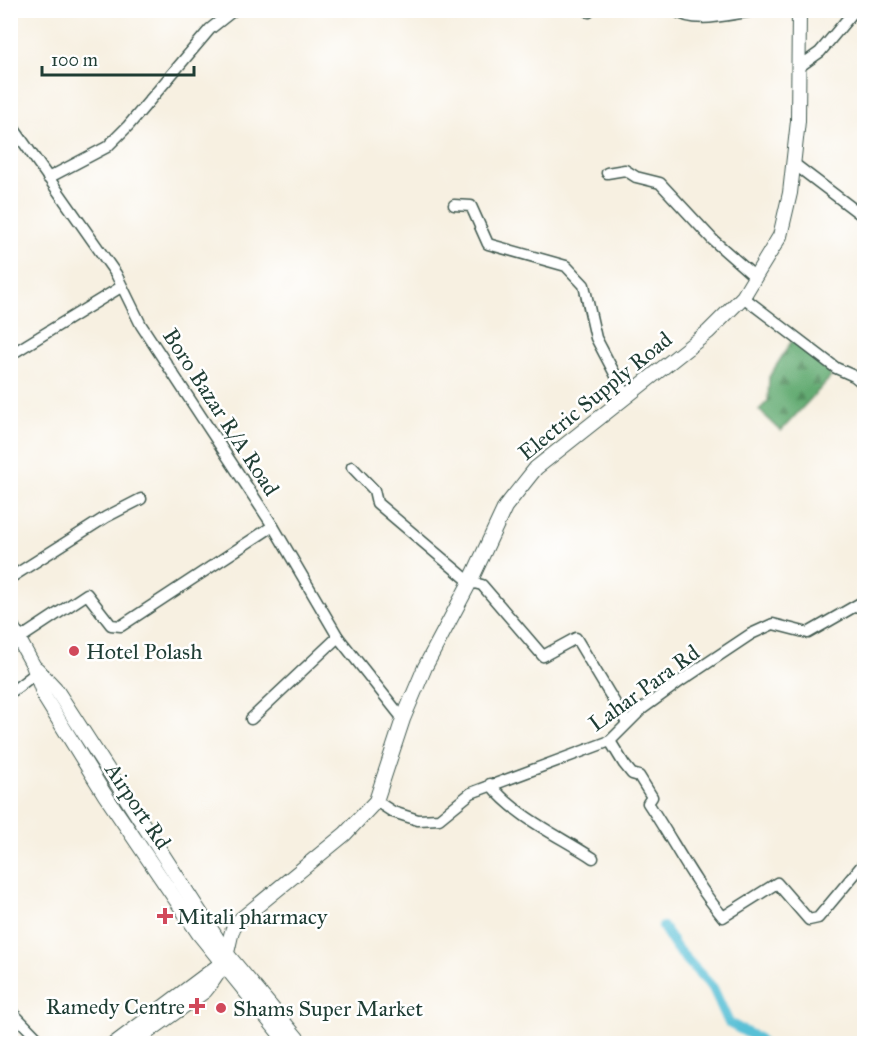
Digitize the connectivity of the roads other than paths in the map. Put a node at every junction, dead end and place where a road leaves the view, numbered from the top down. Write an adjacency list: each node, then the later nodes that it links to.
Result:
1 (234, 10): 10 (street)
2 (674, 10): 3 (street)
3 (765, 10)
4 (799, 10): 6 (main road, Electric Supply Road)
5 (855, 10): 6 (street)
6 (799, 67): 8 (main road, Electric Supply Road)
7 (10, 123): 10 (street, Boro Bazar R/A Road)
8 (793, 163): 12 (street); 13 (main road, Electric Supply Road)
9 (607, 173): 13 (street)
10 (48, 178): 14 (street, Boro Bazar R/A Road)
11 (454, 205): 18 (street)
12 (864, 217)
13 (755, 278): 15 (main road, Electric Supply Road)
14 (121, 287): 16 (street); 21 (street, Boro Bazar R/A Road)
15 (743, 297): 17 (street); 18 (main road, Electric Supply Road)
16 (10, 355)
17 (864, 384)
18 (626, 395): 23 (main road, Electric Supply Road)
19 (351, 467): 23 (street)
20 (141, 499): 22 (street)
21 (273, 526): 26 (street, Boro Bazar R/A Road); 27 (street)
22 (10, 578)
23 (470, 582): 31 (main road, Electric Supply Road); 32 (street)
24 (864, 601): 32 (street, Lahar Para Rd)
25 (10, 623): 27 (main road, Airport Rd)
26 (338, 637): 30 (street); 31 (street, Boro Bazar R/A Road)
27 (19, 639): 28 (main road, Airport Rd)
28 (35, 669): 29 (street); 38 (main road, Airport Rd)
29 (10, 693)
30 (251, 719)
31 (403, 719): 35 (main road, Electric Supply Road)
32 (627, 723): 33 (street, Lahar Para Rd)
33 (610, 741): 34 (street, Lahar Para Rd); 37 (street)
34 (490, 784): 35 (street, Lahar Para Rd); 36 (street)
35 (376, 801): 38 (main road, Electric Supply Road)
36 (593, 858)
37 (864, 863)
38 (224, 958): 41 (main road); 42 (main road, Electric Supply Road); 43 (main road); 44 (main road)
39 (10, 1010): 40 (street)
40 (43, 1044)
41 (114, 1044)
42 (131, 1044)
43 (288, 1044)
44 (302, 1044)

